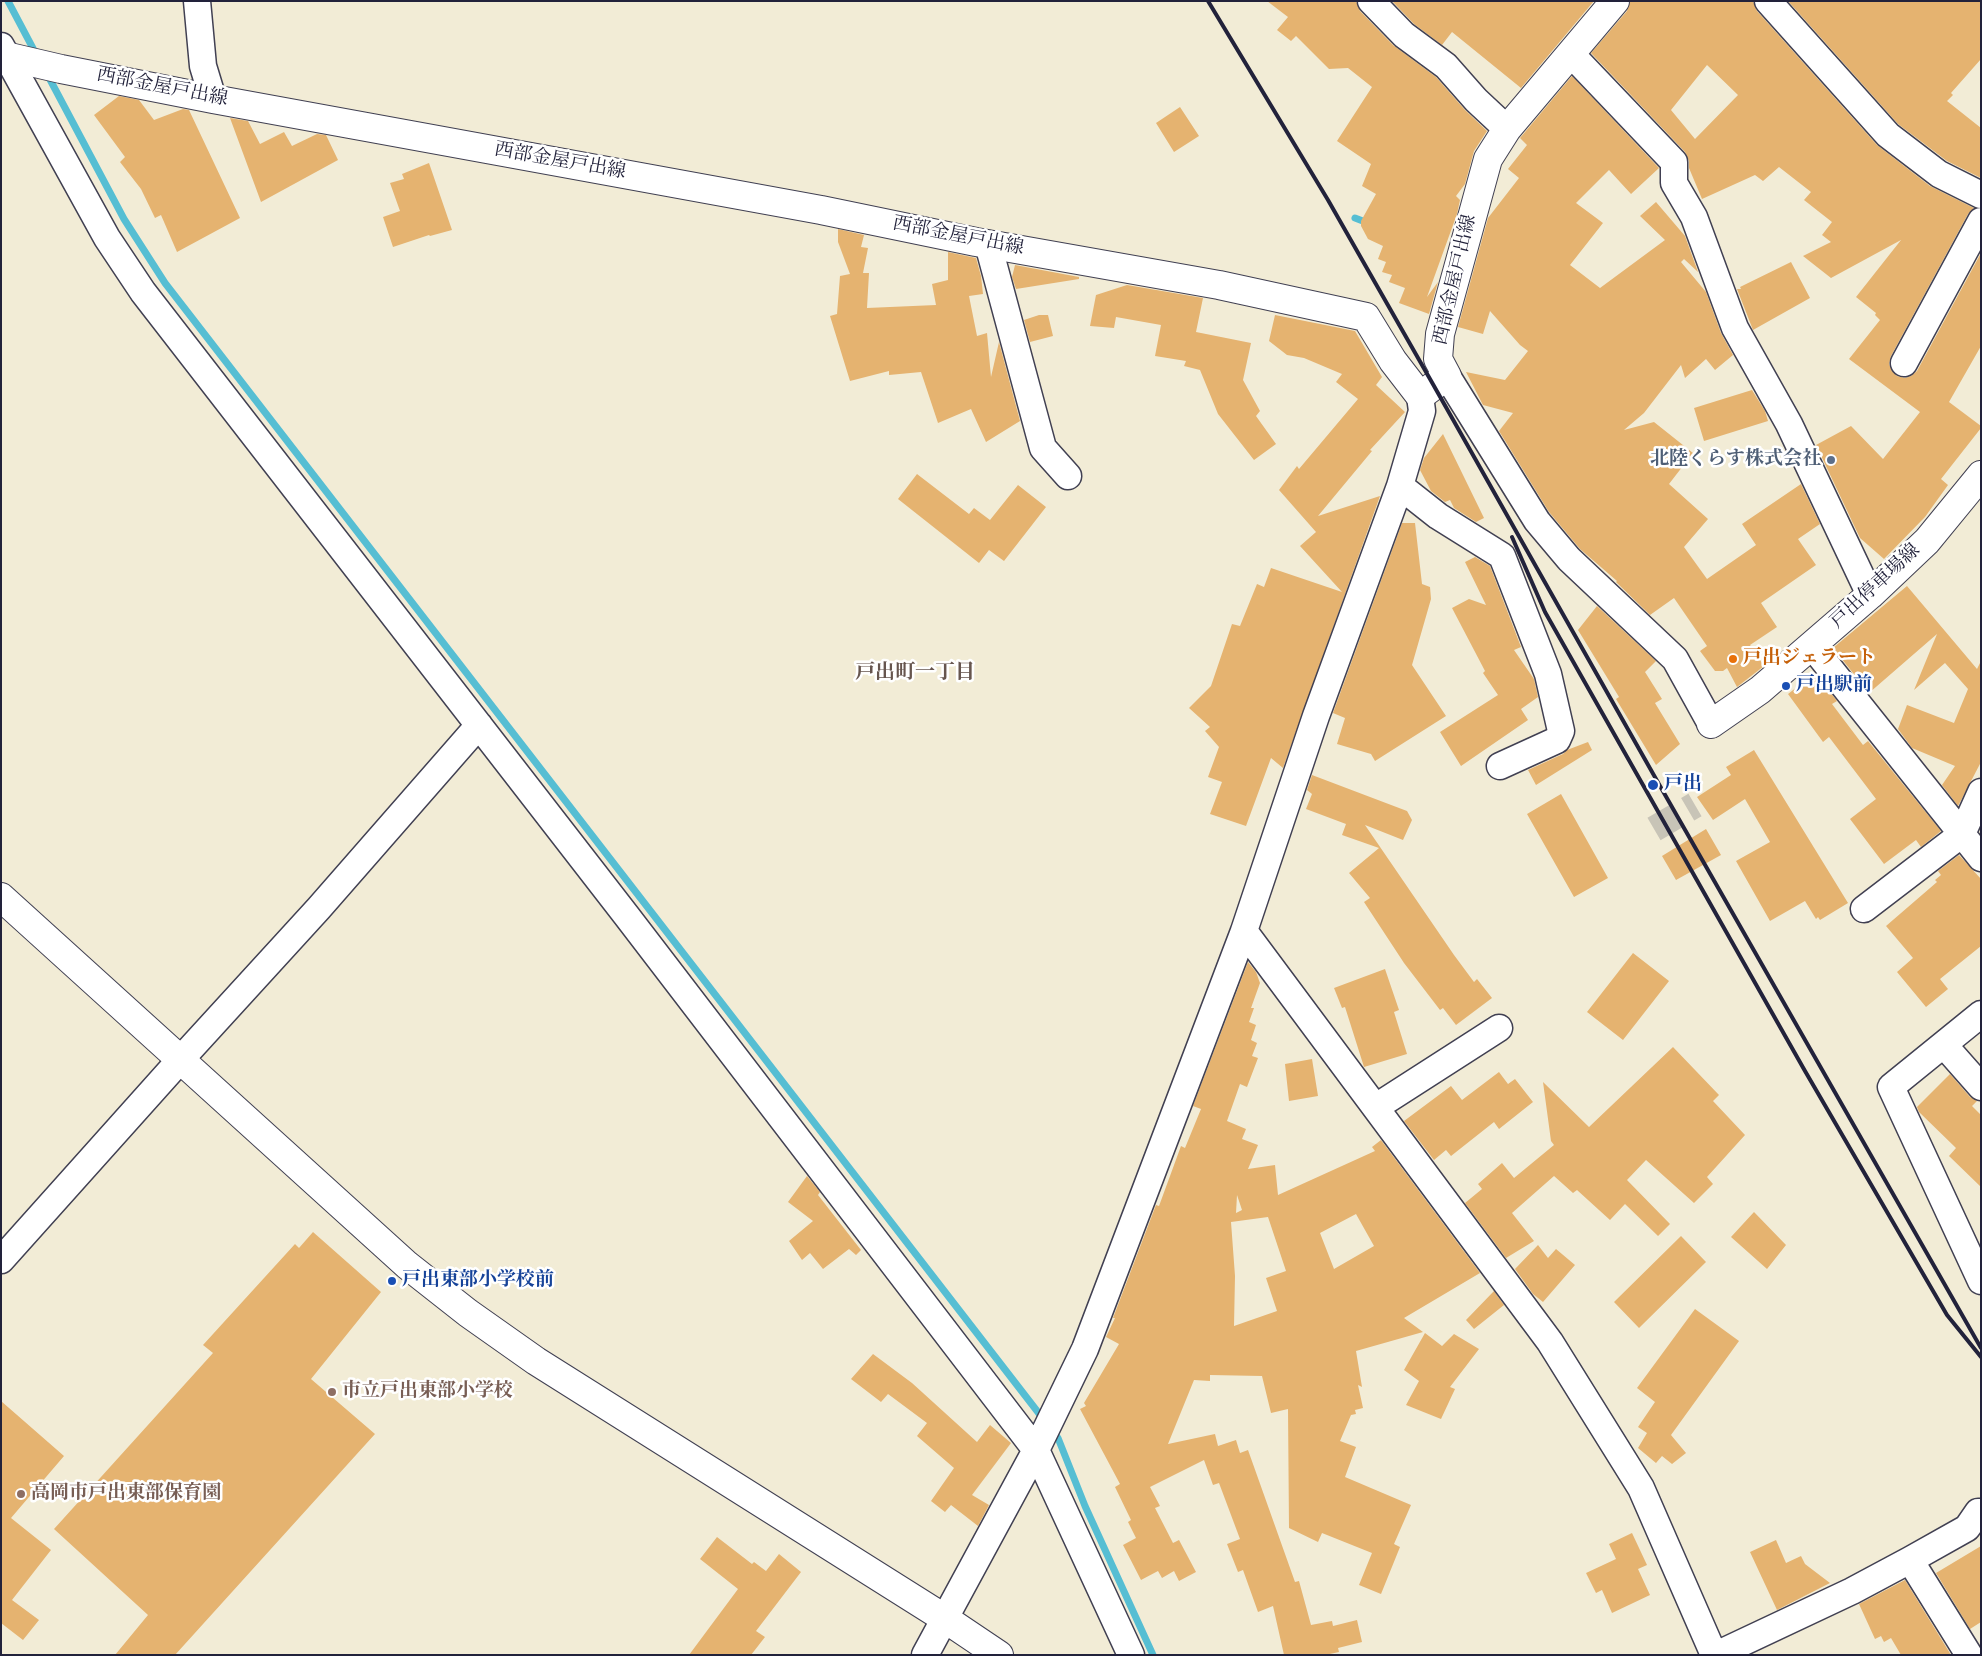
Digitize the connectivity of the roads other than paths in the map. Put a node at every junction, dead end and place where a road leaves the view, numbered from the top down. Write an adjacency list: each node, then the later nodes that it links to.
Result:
1 (196, 1): 7 (street)
2 (1371, 1): 8 (street)
3 (1615, 1): 6 (main road, 西部金屋戸出線)
4 (1768, 1): 9 (street)
5 (7, 54): 7 (main road, 西部金屋戸出線); 21 (street)
6 (1571, 54): 8 (main road, 西部金屋戸出線); 18 (street)
7 (213, 99): 11 (main road, 西部金屋戸出線)
8 (1507, 129): 13 (main road, 西部金屋戸出線)
9 (1981, 195)
10 (1981, 221): 12 (street)
11 (988, 244): 14 (main road, 西部金屋戸出線); 16 (street)
12 (1904, 363)
13 (1447, 376): 14 (main road); 20 (street)
14 (1420, 396): 17 (street)
15 (1981, 475): 18 (main road, 戸出停車場線)
16 (1068, 476)
17 (1400, 486): 22 (street); 28 (street)
18 (1870, 595): 19 (main road, 戸出停車場線)
19 (1812, 646): 20 (main road, 戸出停車場線); 24 (street)
20 (1711, 724)
21 (479, 725): 32 (street); 37 (street)
22 (1500, 766)
23 (1981, 792): 24 (street)
24 (1962, 834): 25 (street); 27 (street)
25 (1981, 858)
26 (1, 897): 32 (main road)
27 (1864, 909)
28 (1244, 931): 34 (street); 37 (street)
29 (1981, 1014): 31 (street)
30 (1499, 1028): 34 (street)
31 (1944, 1045): 33 (street); 36 (street)
32 (181, 1059): 35 (street); 40 (main road)
33 (1981, 1087)
34 (1376, 1107): 44 (street)
35 (1, 1260)
36 (1981, 1281)
37 (1044, 1433): 40 (street); 43 (street)
38 (1981, 1512): 39 (street)
39 (1910, 1560): 44 (street); 45 (street)
40 (944, 1618): 41 (street); 42 (main road)
41 (925, 1655)
42 (999, 1655)
43 (1131, 1655)
44 (1715, 1655)
45 (1969, 1655)

